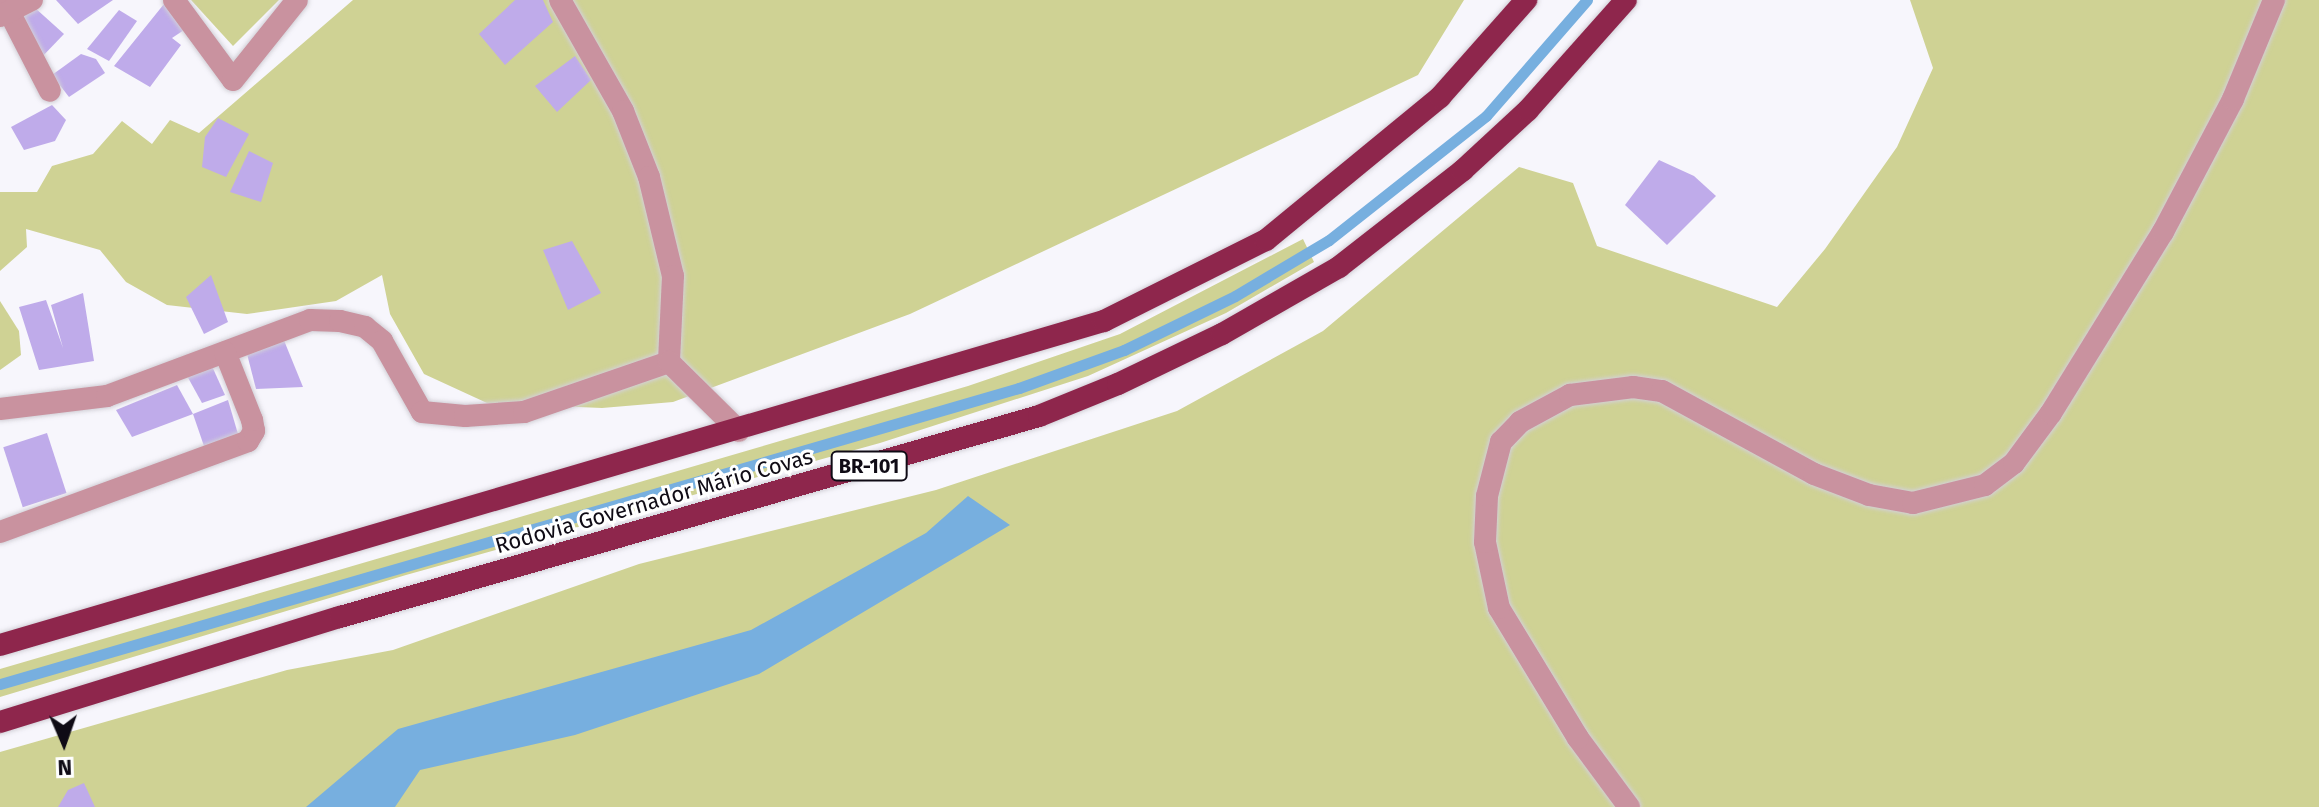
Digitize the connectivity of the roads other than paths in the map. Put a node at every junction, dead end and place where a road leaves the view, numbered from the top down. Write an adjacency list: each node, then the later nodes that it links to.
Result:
1 (32, 0): 8 (street)
2 (174, 0): 3 (street)
3 (297, 0)
4 (560, 0): 11 (street)
5 (1526, 0): 13 (highway, Rodovia Governador Mário Covas)
6 (1626, 0): 16 (highway, Rodovia Governador Mário Covas / BR-101)
7 (2274, 0): 17 (street)
8 (3, 10): 9 (street)
9 (50, 91)
10 (225, 352): 11 (street); 12 (street); 14 (street)
11 (669, 362): 13 (street)
12 (0, 409)
13 (739, 431): 15 (highway, Rodovia Governador Mário Covas)
14 (0, 532)
15 (0, 645)
16 (0, 722)
17 (1629, 807)

